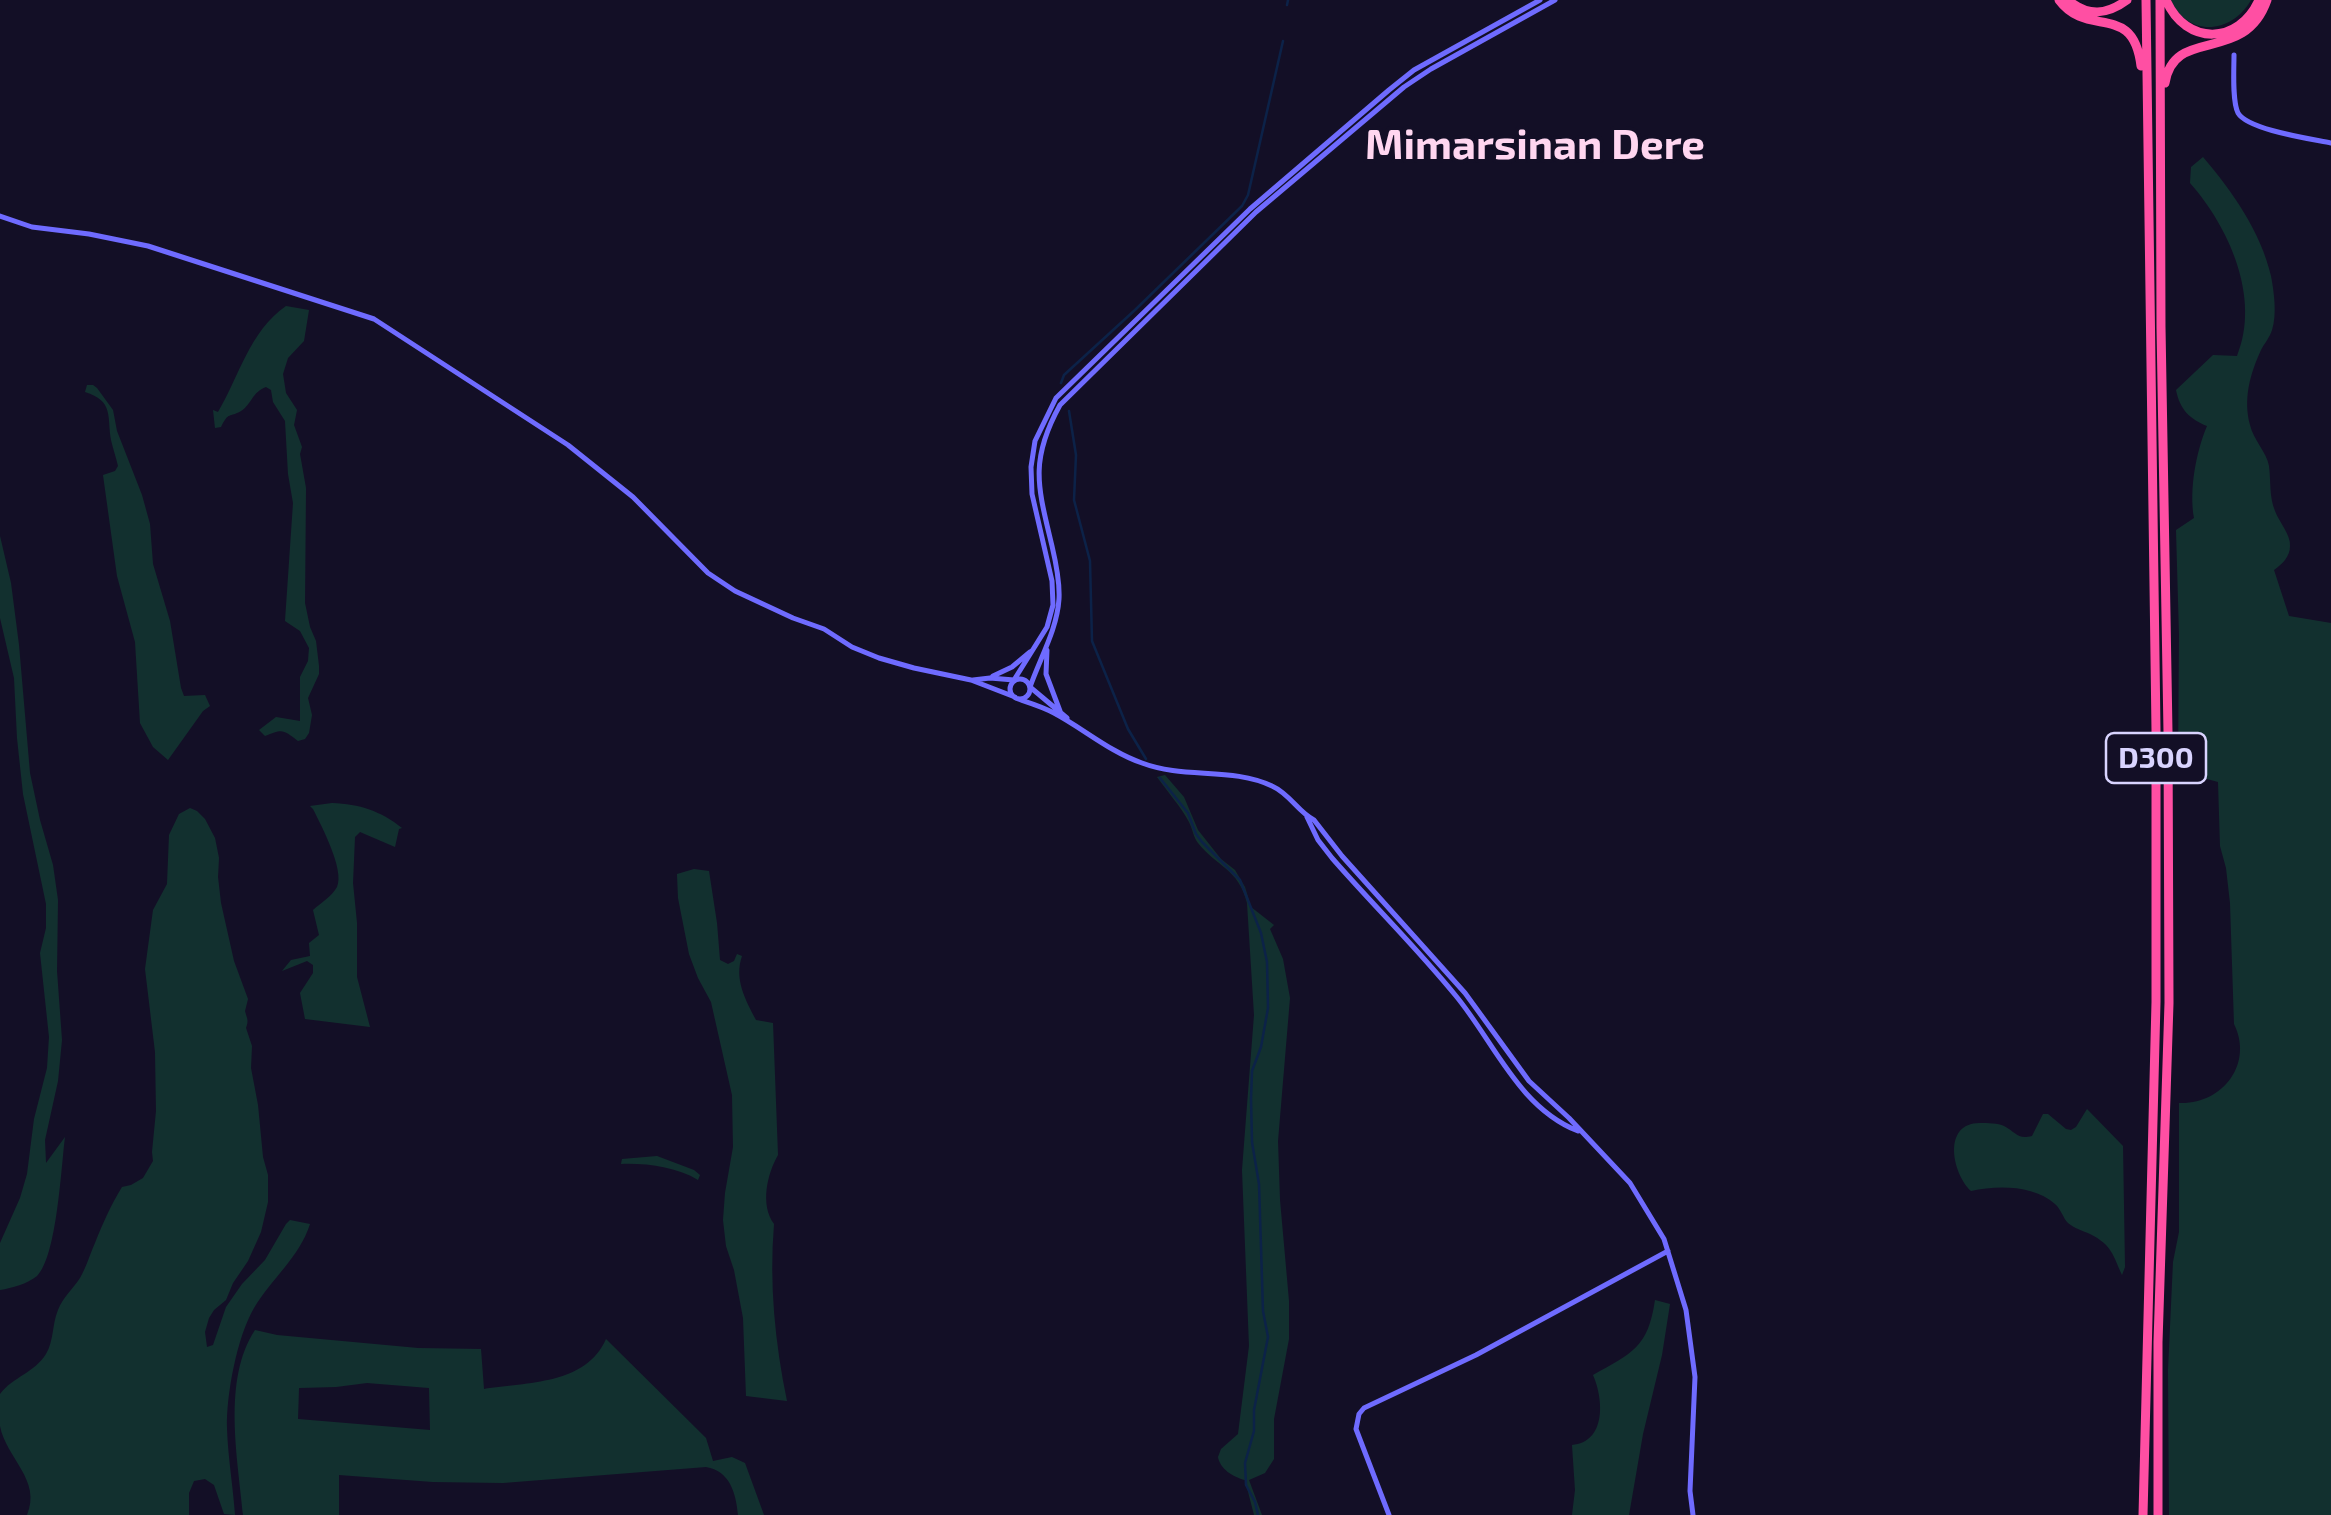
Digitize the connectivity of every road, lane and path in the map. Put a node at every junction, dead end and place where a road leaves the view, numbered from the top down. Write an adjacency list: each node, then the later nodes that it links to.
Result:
1 (1540, 0): 16 (street)
2 (1554, 0): 15 (street)
3 (2059, 0): 11 (highway)
4 (2068, 0): 5 (highway)
5 (2127, 0)
6 (2146, 0): 11 (highway, D300)
7 (2163, 0): 8 (highway); 13 (highway, D300)
8 (2259, 0)
9 (2267, 0): 13 (highway)
10 (2234, 56): 12 (street)
11 (2146, 104): 29 (highway, D300)
12 (2331, 143)
13 (2161, 156): 30 (highway, D300)
14 (0, 216): 18 (street)
15 (1047, 644): 20 (street); 22 (street)
16 (1036, 647): 17 (street); 19 (street)
17 (990, 678): 18 (street); 19 (street)
18 (971, 680): 21 (street)
19 (1014, 680): 20 (street); 21 (street)
20 (1030, 687): 21 (street); 22 (street)
21 (1016, 698): 23 (street)
22 (1062, 714): 23 (street)
23 (1080, 730): 24 (street)
24 (1307, 817): 25 (street); 25 (street)
25 (1581, 1132): 26 (street)
26 (1668, 1251): 27 (street); 28 (street)
27 (1388, 1515)
28 (1692, 1515)
29 (2143, 1515)
30 (2158, 1515)

